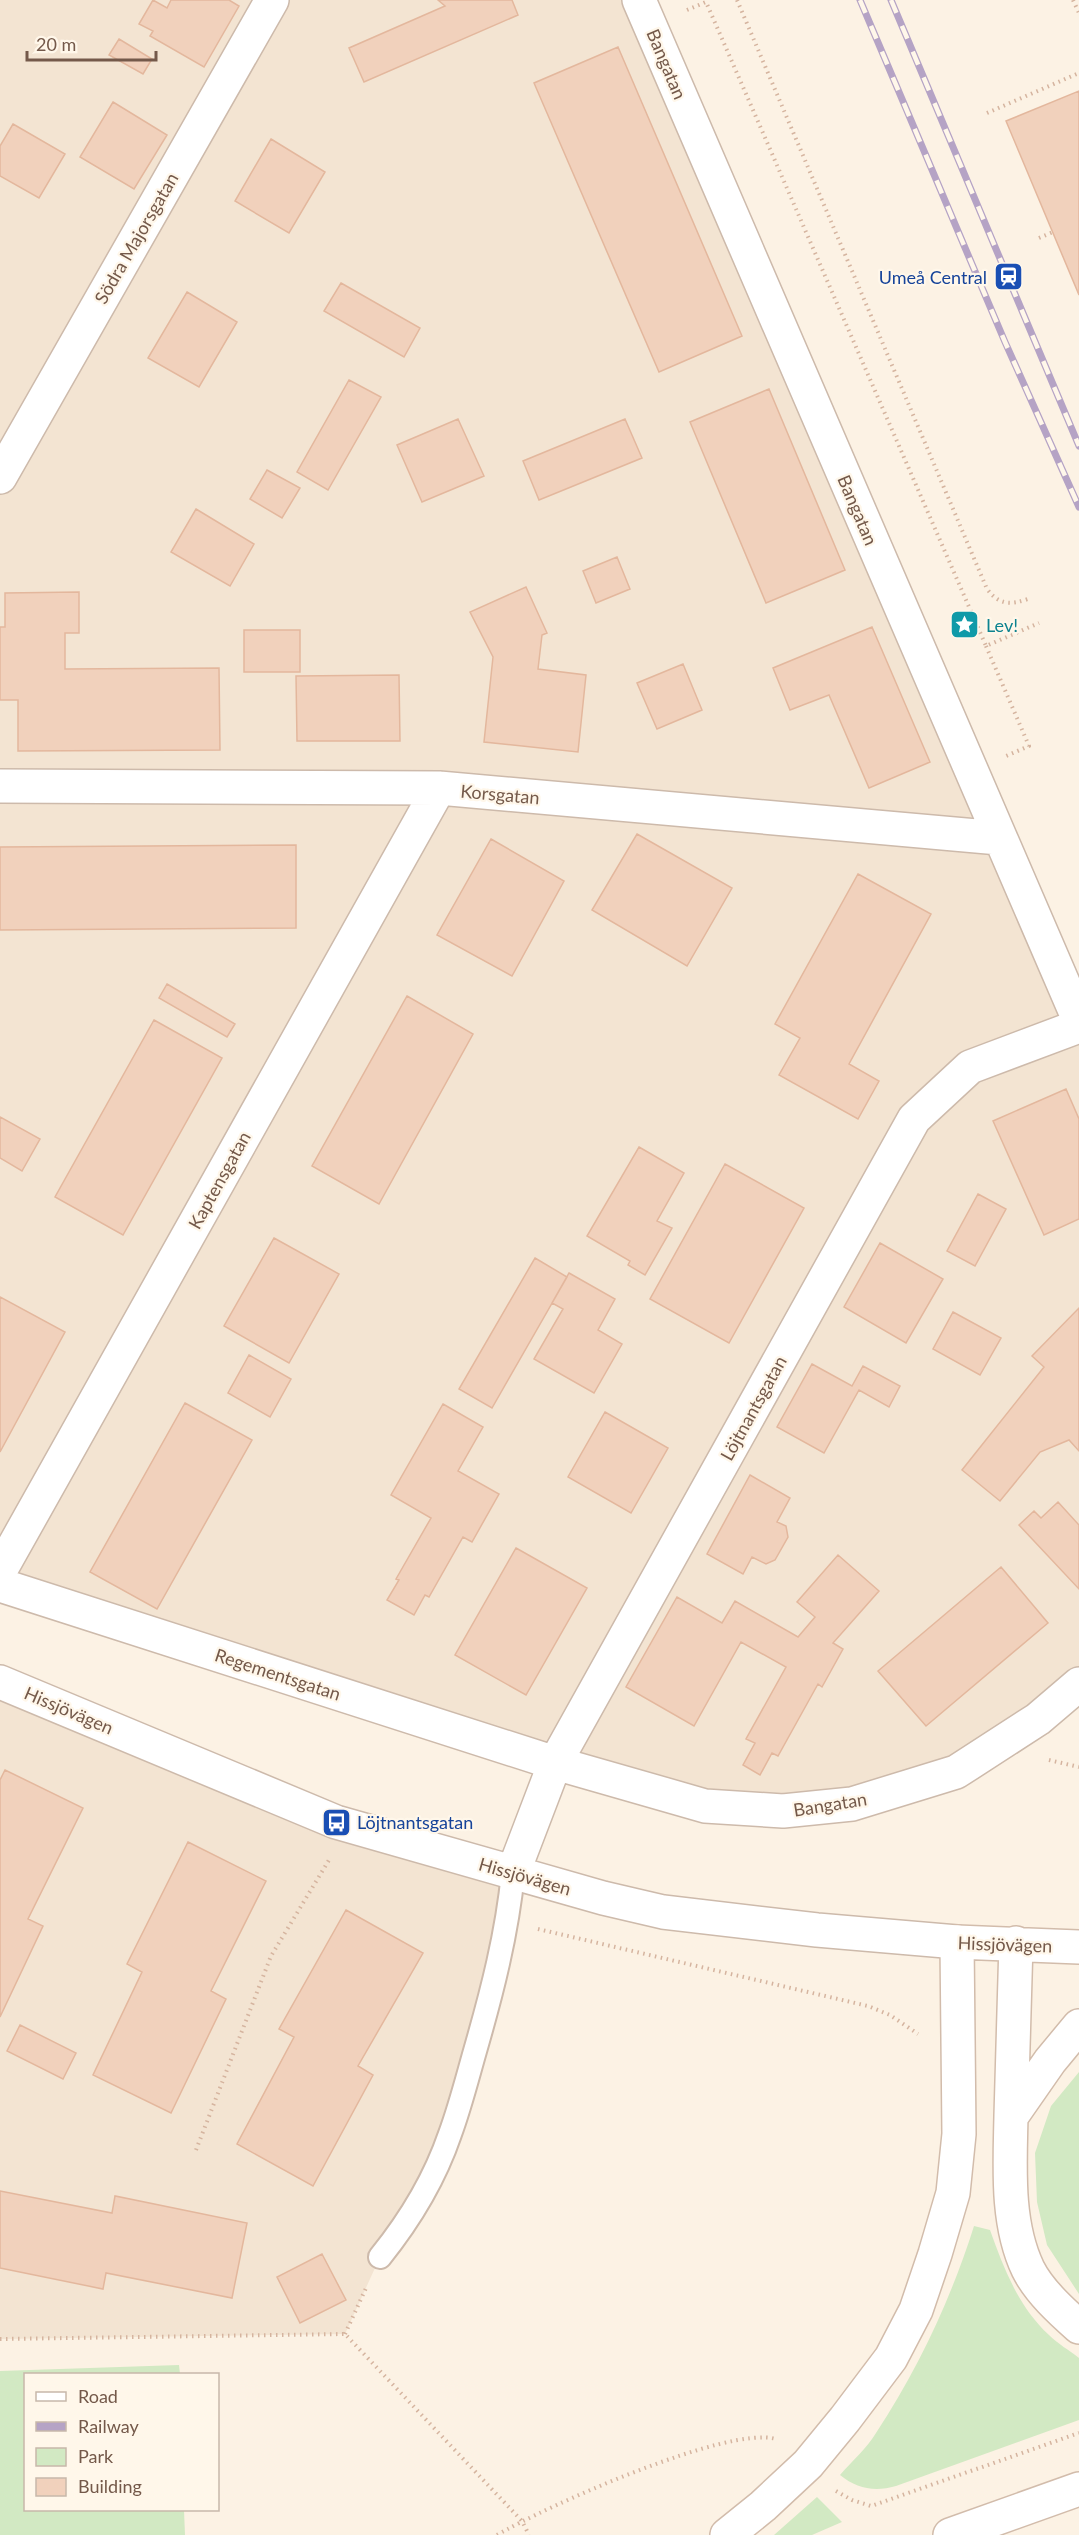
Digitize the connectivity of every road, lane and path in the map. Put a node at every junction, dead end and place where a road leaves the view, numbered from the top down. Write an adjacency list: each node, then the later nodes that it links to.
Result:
1 (272, 0): 10 (street, Södra Majorsgatan)
2 (737, 0): 11 (path)
3 (1072, 0): 5 (path)
4 (644, 12): 13 (path); 17 (street, Bangatan)
5 (1079, 13)
6 (1079, 73): 7 (path)
7 (987, 113)
8 (1053, 232): 9 (path)
9 (1039, 238)
10 (0, 477)
11 (1028, 599)
12 (1039, 623): 13 (path)
13 (986, 646): 14 (path)
14 (1029, 746)
15 (0, 786): 16 (street, Korsgatan)
16 (439, 788): 17 (street, Korsgatan); 20 (street, Kaptensgatan)
17 (999, 838): 18 (street, Bangatan)
18 (1079, 1020)
19 (1079, 1026): 24 (street, Löjtnantsgatan)
20 (0, 1571)
21 (0, 1585): 24 (street, Regementsgatan)
22 (0, 1682): 25 (street, Hissjövägen)
23 (1079, 1684): 24 (street, Bangatan)
24 (555, 1763): 26 (street, Löjtnantsgatan)
25 (349, 1827): 26 (street, Hissjövägen); 34 (path)
26 (513, 1873): 27 (lane); 28 (street, Hissjövägen)
27 (508, 1922): 32 (path); 35 (lane)
28 (957, 1942): 29 (street, Hissjövägen); 43 (street)
29 (1016, 1943): 30 (street, Hissjövägen); 33 (street)
30 (1079, 1947)
31 (1079, 2026): 33 (street)
32 (916, 2034)
33 (1011, 2117): 36 (street)
34 (196, 2150)
35 (380, 2257): 37 (path)
36 (1079, 2328)
37 (345, 2334): 38 (path); 40 (path)
38 (0, 2339)
39 (1079, 2489): 44 (street)
40 (522, 2521): 41 (path); 42 (path)
41 (497, 2535)
42 (529, 2535)
43 (727, 2535)
44 (950, 2535)

